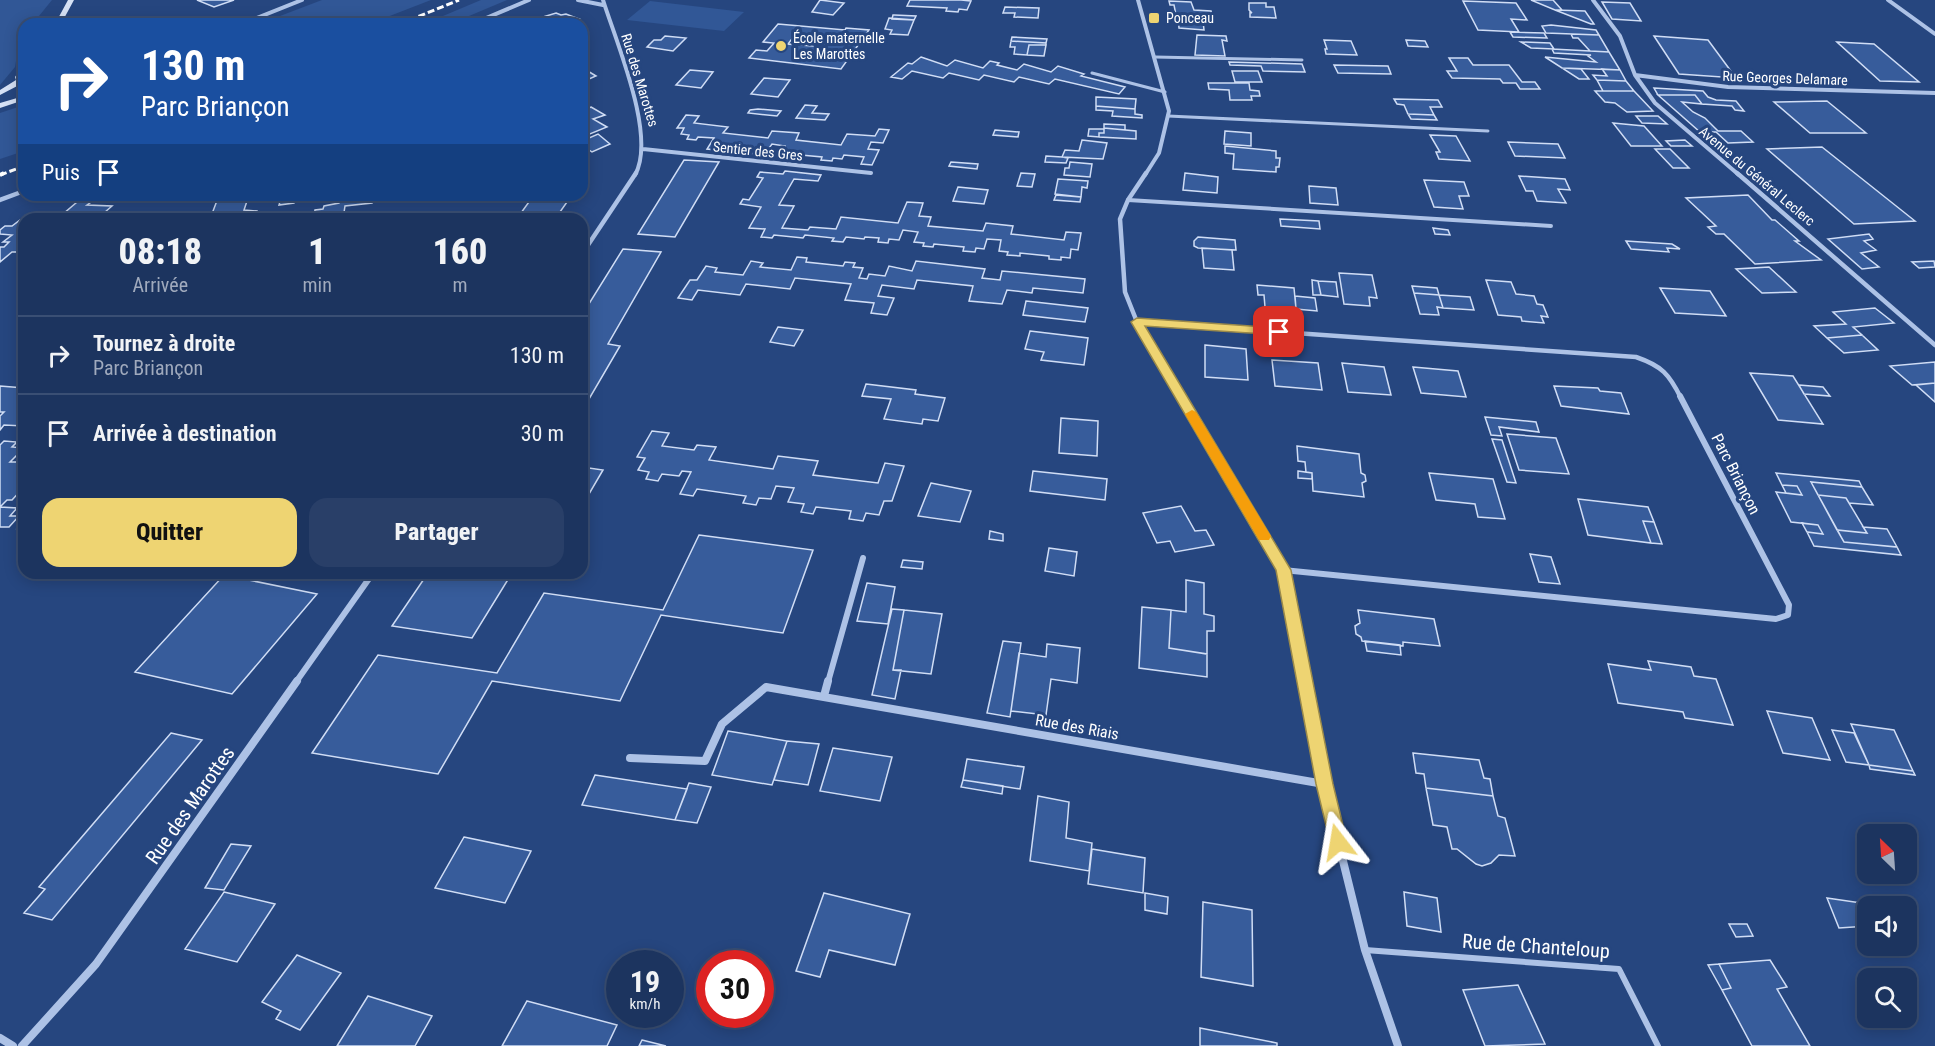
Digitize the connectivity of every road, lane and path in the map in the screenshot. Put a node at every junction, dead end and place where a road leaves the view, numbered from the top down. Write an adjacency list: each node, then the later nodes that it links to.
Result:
1 (71, 0): 11 (main road)
2 (302, 0): 12 (street)
3 (529, 0): 10 (street)
4 (537, 0): 10 (street)
5 (578, 0): 9 (street, Rue des Marottes)
6 (1138, 0): 19 (street)
7 (1593, 0): 22 (street, Avenue du Général Leclerc)
8 (1888, 0): 18 (street)
9 (603, 3): 31 (street, Rue des Marottes)
10 (521, 4): 17 (street)
11 (64, 10): 13 (main road); 14 (main road)
12 (277, 10): 15 (street); 16 (street)
13 (61, 18)
14 (66, 18)
15 (250, 18)
16 (257, 18)
17 (487, 18)
18 (1935, 34)
19 (1155, 57): 20 (lane); 24 (street)
20 (1302, 60)
21 (1092, 73): 24 (lane)
22 (1635, 75): 26 (street, Rue Georges Delamare); 39 (street, Avenue du Général Leclerc)
23 (18, 86): 25 (main road)
24 (1166, 92): 29 (street)
25 (0, 93)
26 (1935, 93)
27 (18, 100): 28 (main road)
28 (0, 106)
29 (1168, 116): 30 (lane); 35 (street)
30 (1488, 132)
31 (643, 149): 32 (street, Sentier des Gres); 37 (street, Rue des Marottes)
32 (871, 173)
33 (18, 193): 34 (street)
34 (0, 200)
35 (1128, 200): 36 (lane); 38 (street)
36 (1551, 226)
37 (588, 245)
38 (1137, 322): 41 (street); 41 (street, Parc Briançon)
39 (1935, 345)
40 (863, 558): 43 (street)
41 (1283, 570): 45 (street)
42 (369, 579): 49 (street, Rue des Marottes)
43 (824, 696): 44 (street, Rue des Riais); 45 (street, Rue des Riais)
44 (630, 758)
45 (1324, 784): 46 (street)
46 (1365, 950): 50 (street); 51 (lane, Rue de Chanteloup)
47 (0, 1038): 48 (street)
48 (13, 1046)
49 (22, 1046)
50 (1398, 1046)
51 (1658, 1046)

